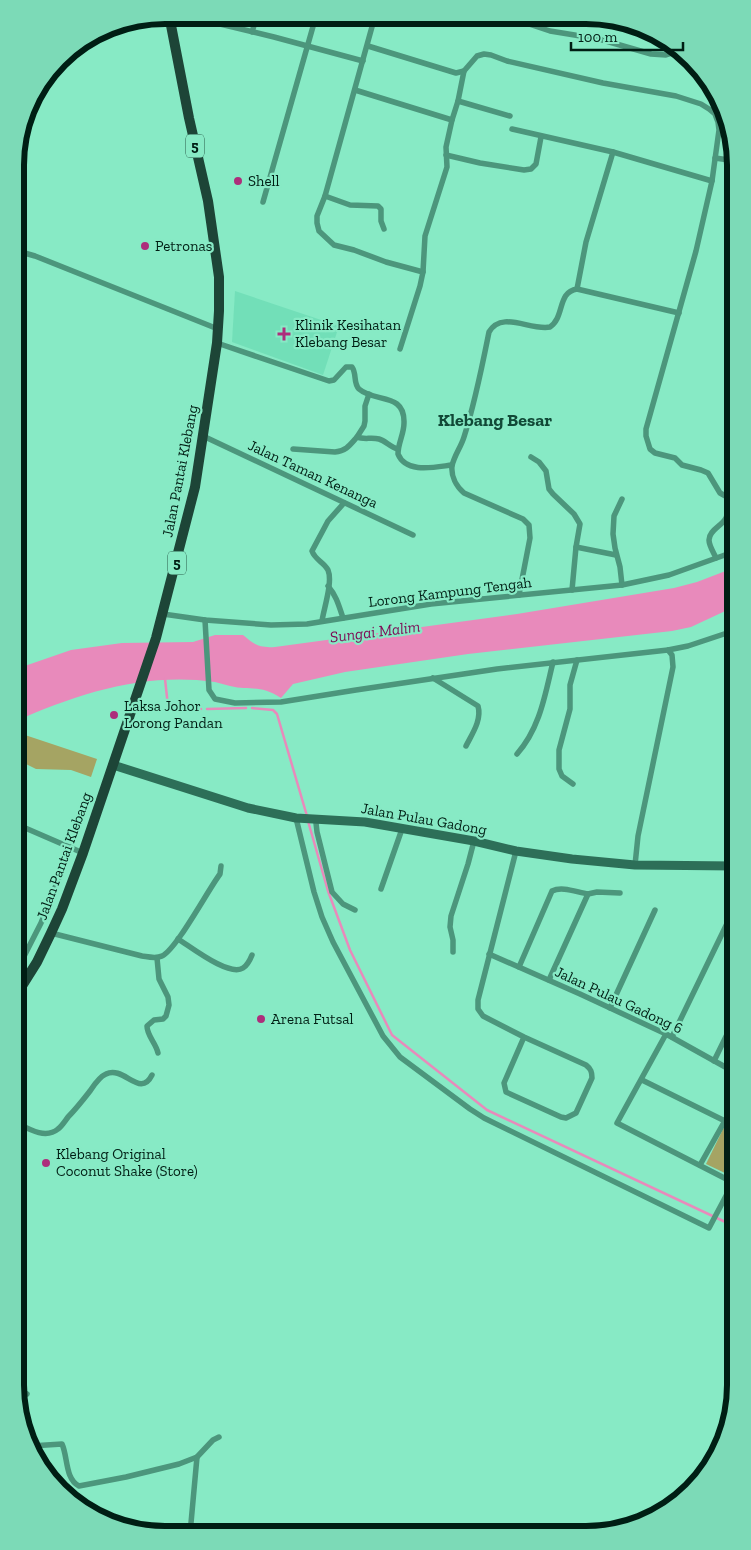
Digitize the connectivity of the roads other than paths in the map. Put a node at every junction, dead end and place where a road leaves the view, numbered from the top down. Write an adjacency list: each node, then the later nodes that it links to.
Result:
1 (171, 24): 31 (highway, Jalan Pantai Klebang / 5)
2 (220, 24): 7 (street)
3 (254, 24): 7 (street)
4 (314, 24): 8 (street)
5 (374, 24): 9 (street)
6 (529, 24): 10 (street)
7 (252, 32): 8 (street)
8 (308, 45): 11 (street); 25 (street)
9 (368, 46): 11 (street); 12 (street)
10 (672, 53)
11 (363, 61): 13 (street)
12 (464, 72): 14 (street); 21 (street)
13 (355, 90): 16 (street); 24 (street)
14 (458, 101): 15 (street); 16 (street)
15 (510, 116)
16 (452, 120): 20 (street)
17 (512, 129): 18 (street)
18 (541, 136): 19 (street); 20 (street)
19 (613, 152): 23 (street); 29 (street)
20 (446, 156): 28 (street)
21 (715, 158): 22 (street); 23 (street)
22 (727, 160)
23 (712, 181): 30 (street)
24 (325, 196): 26 (street); 28 (street)
25 (263, 202)
26 (384, 229)
27 (24, 253): 31 (street)
28 (423, 272): 33 (street)
29 (577, 289): 30 (street); 40 (street)
30 (679, 313): 41 (street)
31 (218, 329): 32 (highway, Jalan Pantai Klebang / 5)
32 (217, 343): 34 (street); 35 (highway, Jalan Pantai Klebang / 5)
33 (400, 348)
34 (369, 394): 36 (street); 37 (street)
35 (203, 436): 43 (street, Jalan Taman Kenanga); 54 (highway, Jalan Pantai Klebang / 5)
36 (357, 437): 37 (street); 38 (street)
37 (398, 449): 40 (street)
38 (293, 450)
39 (531, 457): 46 (street)
40 (452, 465): 53 (street)
41 (727, 497)
42 (622, 499): 48 (street)
43 (344, 503): 45 (street, Jalan Taman Kenanga); 50 (street)
44 (727, 515): 49 (street)
45 (413, 535)
46 (576, 547): 48 (street); 52 (street)
47 (727, 554): 49 (street, Lorong Kampung Tengah)
48 (616, 555): 51 (street)
49 (716, 558): 51 (street, Lorong Kampung Tengah)
50 (328, 586): 55 (street); 57 (street)
51 (622, 586): 52 (street, Lorong Kampung Tengah)
52 (572, 590): 53 (street, Lorong Kampung Tengah)
53 (520, 596): 55 (street, Lorong Kampung Tengah)
54 (163, 614): 56 (street, Lorong Kampung Tengah); 65 (highway, Jalan Pantai Klebang / 5)
55 (342, 618): 57 (street, Lorong Kampung Tengah)
56 (204, 620): 57 (street, Lorong Kampung Tengah); 62 (street)
57 (322, 622)
58 (727, 633): 59 (street)
59 (668, 650): 60 (street); 75 (street)
60 (577, 660): 61 (street); 66 (street)
61 (553, 662): 62 (street); 64 (street)
62 (433, 678): 63 (street)
63 (466, 746)
64 (517, 754)
65 (113, 765): 67 (main road, Jalan Pulau Gadong); 74 (highway, Jalan Pantai Klebang / 5)
66 (573, 784)
67 (298, 818): 68 (main road, Jalan Pulau Gadong); 108 (street)
68 (315, 818): 70 (main road, Jalan Pulau Gadong); 81 (street)
69 (24, 827): 72 (street)
70 (402, 829): 71 (main road, Jalan Pulau Gadong); 78 (street)
71 (474, 841): 73 (main road, Jalan Pulau Gadong); 86 (street)
72 (71, 847): 74 (street); 89 (street)
73 (516, 851): 75 (main road, Jalan Pulau Gadong); 87 (street)
74 (84, 853): 84 (highway, Jalan Pantai Klebang / 5)
75 (635, 865): 77 (main road, Jalan Pulau Gadong)
76 (221, 866): 85 (street)
77 (727, 866)
78 (380, 889)
79 (620, 893): 80 (street)
80 (588, 894): 91 (street); 92 (street)
81 (355, 910)
82 (655, 910): 94 (street)
83 (727, 924): 96 (street)
84 (51, 933): 90 (street); 93 (highway, Jalan Pantai Klebang / 5)
85 (178, 939): 88 (street); 90 (street)
86 (453, 952)
87 (489, 954): 91 (street, Jalan Pulau Gadong 6); 97 (street)
88 (252, 955)
89 (24, 956)
90 (157, 958): 98 (street)
91 (519, 967): 92 (street, Jalan Pulau Gadong 6)
92 (549, 980): 94 (street, Jalan Pulau Gadong 6)
93 (24, 983)
94 (610, 1008): 96 (street, Jalan Pulau Gadong 6)
95 (727, 1034): 99 (street)
96 (669, 1036): 99 (street, Jalan Pulau Gadong 6); 102 (street)
97 (524, 1037): 97 (street)
98 (158, 1053)
99 (714, 1061): 100 (street, Jalan Pulau Gadong 6)
100 (727, 1068)
101 (152, 1075): 105 (street)
102 (642, 1080): 104 (street); 106 (street)
103 (727, 1117): 104 (street)
104 (725, 1121): 106 (street)
105 (24, 1126)
106 (700, 1165): 107 (street)
107 (727, 1177)
108 (727, 1195)
109 (24, 1392): 110 (street)
110 (27, 1394)
111 (219, 1437): 113 (street)
112 (37, 1445): 113 (street)
113 (198, 1457): 114 (street)
114 (191, 1526)

